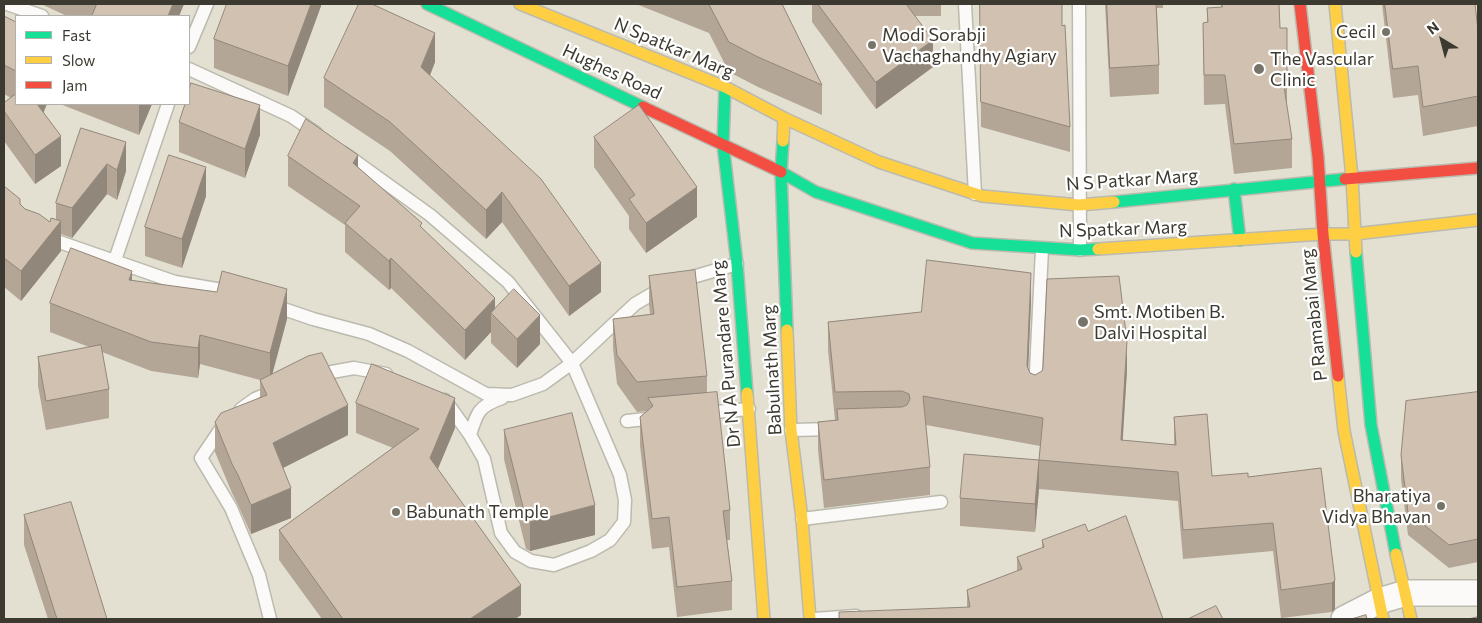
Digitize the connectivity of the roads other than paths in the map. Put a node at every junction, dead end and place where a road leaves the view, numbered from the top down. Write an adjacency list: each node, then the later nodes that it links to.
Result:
1 (7, 4): 9 (lane)
2 (207, 4): 10 (lane)
3 (427, 4): 15 (main road, Hughes Road)
4 (520, 4): 12 (main road, N Spatkar Marg)
5 (965, 4): 21 (lane)
6 (1079, 4): 22 (lane)
7 (1300, 4): 19 (main road, P Ramabai Marg)
8 (1335, 4): 18 (main road, P Ramabai Marg)
9 (39, 15)
10 (190, 45)
11 (190, 69): 32 (lane)
12 (725, 87): 14 (main road, N Spatkar Marg); 15 (main road, Dr N A Purandare Marg)
13 (168, 105): 30 (lane)
14 (784, 118): 17 (main road, Babulnath Marg); 21 (main road, N S Patkar Marg)
15 (723, 144): 17 (main road, Hughes Road); 31 (main road, Dr N A Purandare Marg)
16 (1478, 168): 18 (main road)
17 (781, 172): 28 (main road, N Spatkar Marg); 45 (main road, Babulnath Marg)
18 (1352, 178): 19 (main road); 26 (main road, P Ramabai Marg)
19 (1319, 181): 20 (main road, N S Patkar Marg); 25 (main road, P Ramabai Marg)
20 (1234, 190): 22 (main road, N S Patkar Marg); 27 (main road)
21 (975, 194): 22 (main road, N S Patkar Marg)
22 (1079, 205): 29 (lane)
23 (1478, 220): 26 (main road, N Spatkar Marg)
24 (37, 234): 30 (lane)
25 (1323, 234): 26 (main road, N Spatkar Marg); 27 (main road, N Spatkar Marg); 44 (main road, P Ramabai Marg)
26 (1355, 234): 44 (main road, P Ramabai Marg)
27 (1240, 240): 29 (main road, N Spatkar Marg)
28 (1042, 249): 29 (main road, N Spatkar Marg); 36 (lane)
29 (1080, 250)
30 (115, 260): 38 (lane)
31 (737, 264): 32 (lane); 39 (main road, Dr N A Purandare Marg)
32 (572, 363): 38 (lane); 46 (lane)
33 (395, 376): 34 (lane)
34 (301, 378)
35 (286, 385): 53 (lane)
36 (1035, 394)
37 (437, 395): 46 (lane)
38 (512, 395): 46 (lane)
39 (749, 409): 40 (lane); 54 (main road, Dr N A Purandare Marg)
40 (694, 414)
41 (665, 417): 42 (lane)
42 (627, 421)
43 (843, 428): 45 (lane)
44 (1358, 428): 49 (main road, P Ramabai Marg); 51 (main road, P Ramabai Marg)
45 (791, 430): 48 (main road, Babulnath Marg)
46 (470, 435)
47 (941, 502): 48 (lane)
48 (802, 519): 55 (main road, Babulnath Marg)
49 (1406, 593): 50 (street); 51 (street); 58 (main road, P Ramabai Marg)
50 (1478, 593)
51 (1381, 610): 57 (street)
52 (869, 615): 56 (lane)
53 (270, 619)
54 (764, 619)
55 (810, 619)
56 (814, 619)
57 (1344, 619)
58 (1411, 619)

